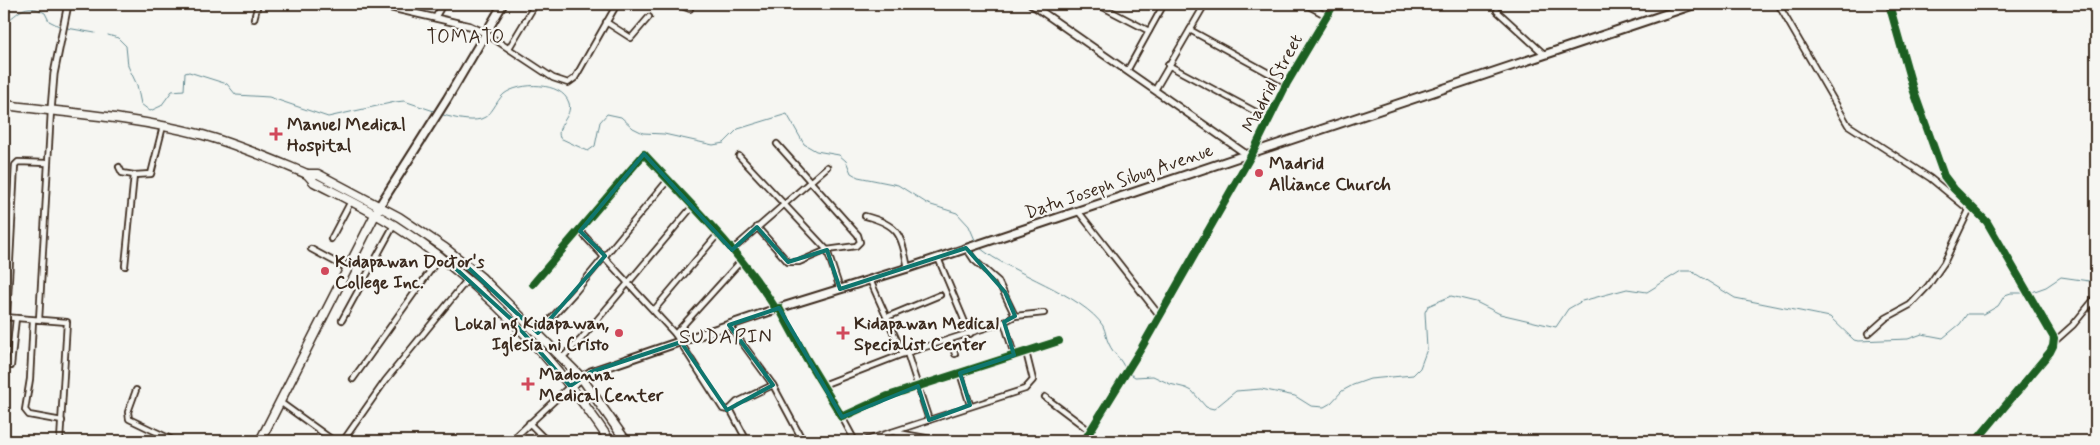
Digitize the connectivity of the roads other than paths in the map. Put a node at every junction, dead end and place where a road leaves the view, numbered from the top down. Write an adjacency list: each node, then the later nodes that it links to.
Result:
1 (68, 4): 35 (street)
2 (258, 4): 23 (street)
3 (375, 4): 22 (street)
4 (443, 4): 22 (street)
5 (503, 4): 27 (main road)
6 (617, 4): 24 (street)
7 (676, 4): 18 (street)
8 (1032, 4): 31 (street)
9 (1097, 4): 26 (street)
10 (1164, 4): 26 (street)
11 (1205, 4): 25 (street)
12 (1305, 4): 20 (street)
13 (1334, 4): 20 (street, Madrid Street)
14 (1696, 4): 29 (main road, Datu Joseph Sibug Avenue)
15 (1778, 4): 54 (street)
16 (1889, 4): 54 (street)
17 (533, 8): 28 (street)
18 (690, 9)
19 (1497, 11): 29 (street)
20 (1327, 16): 32 (street, Madrid Street)
21 (649, 17): 24 (street)
22 (435, 18): 27 (street)
23 (254, 19)
24 (606, 22): 28 (street)
25 (1190, 30): 30 (street); 32 (street)
26 (1149, 31): 31 (street)
27 (486, 33): 28 (street); 52 (main road)
28 (509, 48)
29 (1544, 54): 39 (main road, Datu Joseph Sibug Avenue)
30 (1168, 65): 33 (street); 36 (street)
31 (1127, 71): 33 (street)
32 (1287, 83): 36 (street, Madrid Street)
33 (1154, 90): 39 (street)
34 (4, 105): 35 (main road)
35 (51, 110): 37 (main road); 41 (street)
36 (1269, 119): 39 (street, Madrid Street)
37 (163, 126): 44 (main road); 45 (street)
38 (777, 144): 47 (street)
39 (1250, 153): 55 (main road, Datu Joseph Sibug Avenue); 90 (street)
40 (739, 156): 51 (street)
41 (47, 163): 49 (street); 95 (street)
42 (119, 167): 45 (street)
43 (827, 167): 47 (street)
44 (307, 174): 50 (main road); 52 (main road)
45 (134, 175): 74 (street)
46 (668, 180): 53 (street); 60 (street); 69 (street)
47 (809, 181): 51 (street); 68 (street)
48 (4, 201): 49 (street)
49 (13, 201): 63 (street)
50 (351, 201): 56 (main road); 64 (street)
51 (784, 204): 59 (street); 68 (street)
52 (380, 205): 56 (main road); 72 (main road)
53 (692, 207): 61 (street); 81 (street)
54 (1970, 207): 102 (street); 106 (street)
55 (1078, 210): 65 (main road, Datu Joseph Sibug Avenue); 90 (street)
56 (376, 214): 58 (main road); 76 (main road)
57 (865, 216): 77 (street)
58 (394, 225): 70 (main road); 96 (street)
59 (757, 226): 67 (street); 68 (street)
60 (580, 231): 69 (street); 82 (street)
61 (718, 234): 67 (street); 87 (street)
62 (4, 235): 63 (street)
63 (11, 236): 78 (street)
64 (331, 239)
65 (966, 248): 71 (main road, Datu Joseph Sibug Avenue); 89 (street)
66 (311, 249): 76 (street)
67 (732, 250): 73 (street)
68 (827, 250): 83 (street)
69 (604, 256): 81 (street); 99 (street)
70 (440, 257): 75 (main road); 115 (street)
71 (938, 258): 77 (main road, Datu Joseph Sibug Avenue); 101 (street)
72 (460, 260): 75 (main road); 99 (main road)
73 (741, 261): 86 (street); 100 (street)
74 (125, 266)
75 (454, 267): 79 (main road)
76 (348, 268): 122 (main road)
77 (908, 268): 80 (main road, Datu Joseph Sibug Avenue)
78 (6, 269): 91 (street)
79 (468, 279): 118 (main road); 135 (street)
80 (870, 280): 83 (main road, Datu Joseph Sibug Avenue); 92 (street)
81 (630, 282): 87 (street); 111 (street)
82 (533, 284)
83 (840, 289): 86 (main road, Datu Joseph Sibug Avenue)
84 (940, 295): 92 (street)
85 (2096, 296): 106 (street)
86 (777, 308): 98 (main road, Datu Joseph Sibug Avenue); 117 (street)
87 (654, 310): 100 (street)
88 (1044, 313): 89 (street)
89 (1015, 316): 97 (street)
90 (1160, 316): 129 (street)
91 (5, 317): 93 (street)
92 (887, 317): 108 (street)
93 (16, 318): 94 (street); 112 (street)
94 (33, 320): 95 (street); 127 (street)
95 (40, 320): 127 (street)
96 (342, 320)
97 (1004, 322): 101 (street); 110 (street)
98 (729, 325): 105 (main road, Datu Joseph Sibug Avenue); 116 (street)
99 (538, 333): 111 (main road)
100 (675, 334): 105 (street)
101 (970, 334): 103 (street)
102 (1868, 334)
103 (950, 340): 108 (street); 109 (street)
104 (1059, 341): 107 (street)
105 (681, 342): 114 (main road, Datu Joseph Sibug Avenue); 124 (street)
106 (2054, 342): 146 (street)
107 (1026, 352): 110 (street); 123 (street)
108 (905, 354): 117 (street); 119 (street)
109 (955, 354)
110 (1014, 355): 113 (street)
111 (562, 358): 114 (main road)
112 (12, 366)
113 (960, 373): 119 (street); 123 (street)
114 (581, 377): 118 (main road, Datu Joseph Sibug Avenue); 139 (main road)
115 (353, 379)
116 (773, 385): 124 (street); 141 (street)
117 (823, 385): 125 (street)
118 (570, 386): 128 (street); 138 (main road)
119 (917, 386): 125 (street); 126 (street)
120 (136, 390): 132 (street)
121 (1045, 397): 129 (street)
122 (280, 402): 133 (main road); 134 (street)
123 (970, 405): 126 (street)
124 (730, 409): 140 (street)
125 (842, 417): 142 (street)
126 (929, 420): 130 (street)
127 (62, 421): 131 (street)
128 (529, 423): 136 (street); 137 (street)
129 (1090, 431): 145 (street)
130 (892, 432): 143 (street); 144 (street)
131 (60, 441)
132 (174, 441)
133 (260, 441)
134 (334, 441)
135 (344, 441)
136 (510, 441)
137 (547, 441)
138 (610, 441)
139 (626, 441)
140 (747, 441)
141 (802, 441)
142 (855, 441)
143 (864, 441)
144 (942, 441)
145 (1084, 441)
146 (1976, 441)

